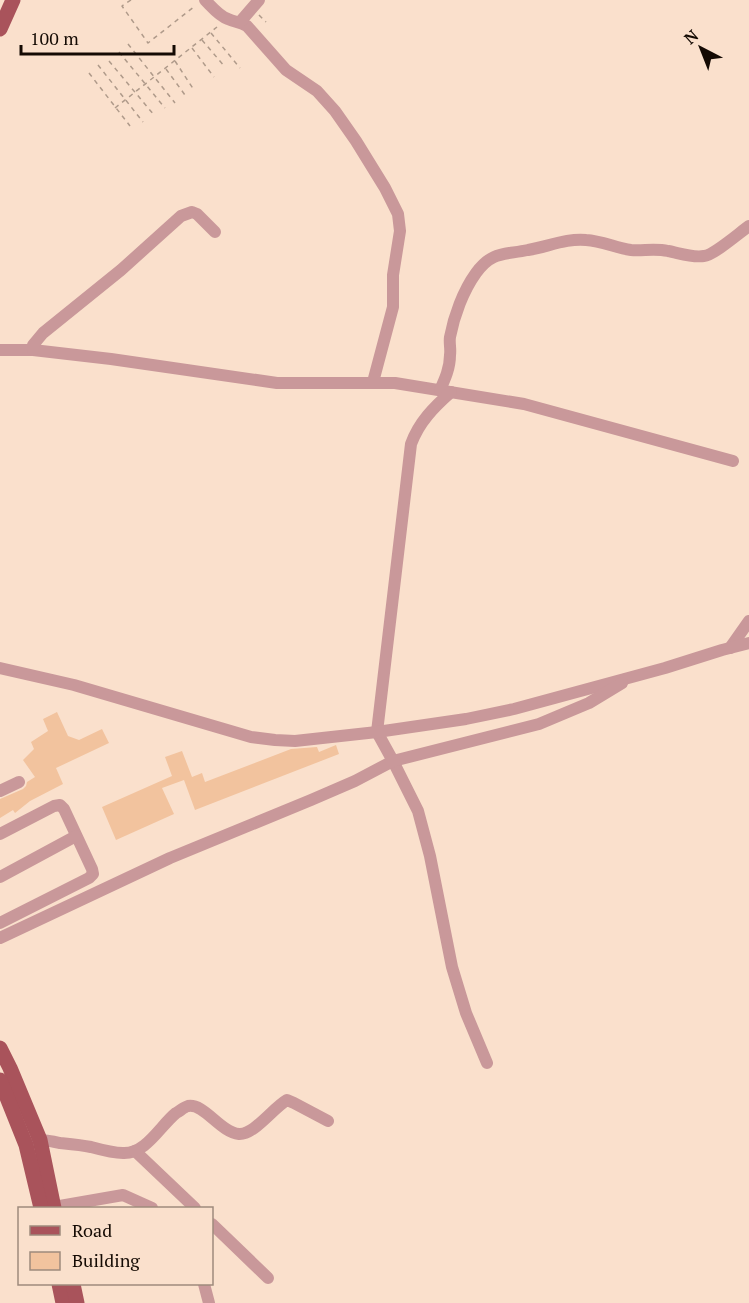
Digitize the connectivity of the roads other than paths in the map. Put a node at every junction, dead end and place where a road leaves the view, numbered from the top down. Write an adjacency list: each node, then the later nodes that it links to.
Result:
1 (13, 0): 5 (main road)
2 (205, 0): 4 (street)
3 (259, 0): 4 (street)
4 (234, 20): 10 (street)
5 (0, 29)
6 (749, 226): 11 (street)
7 (215, 232): 9 (street)
8 (0, 350): 9 (street)
9 (33, 350): 10 (street)
10 (372, 382): 11 (street)
11 (445, 391): 12 (street); 18 (street)
12 (733, 461)
13 (749, 621): 15 (street)
14 (749, 644): 15 (street)
15 (730, 648): 17 (street)
16 (0, 669): 18 (street)
17 (633, 676): 18 (street); 19 (street)
18 (377, 732): 19 (street)
19 (393, 761): 26 (street); 28 (street)
20 (19, 782): 21 (street)
21 (0, 791)
22 (0, 834): 23 (street)
23 (76, 836): 24 (street); 25 (street)
24 (0, 877)
25 (0, 923)
26 (0, 938)
27 (0, 1048): 31 (main road)
28 (487, 1063)
29 (0, 1080): 31 (main road)
30 (328, 1121): 32 (street)
31 (33, 1142): 32 (street); 33 (main road)
32 (135, 1151): 36 (street)
33 (50, 1207)
34 (56, 1207): 35 (street)
35 (148, 1207)
36 (193, 1207)
37 (213, 1225): 38 (street)
38 (268, 1278)
39 (59, 1285): 42 (main road)
40 (73, 1285): 43 (main road)
41 (204, 1285): 44 (street)
42 (63, 1303)
43 (77, 1303)
44 (209, 1303)

